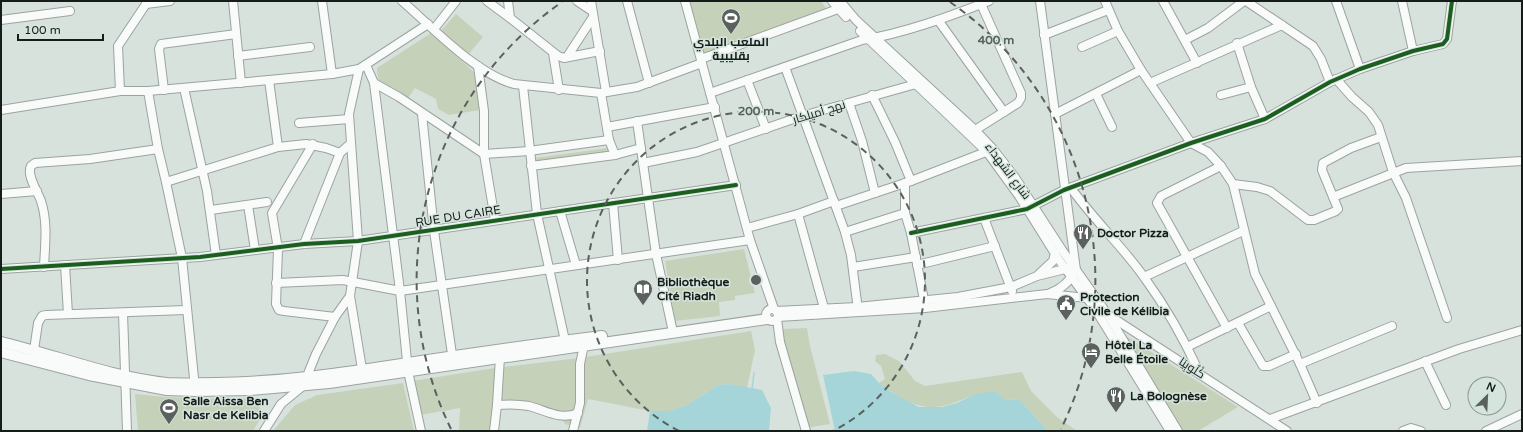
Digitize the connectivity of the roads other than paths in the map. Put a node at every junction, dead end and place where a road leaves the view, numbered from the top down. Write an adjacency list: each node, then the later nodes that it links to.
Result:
1 (170, 1): 20 (street)
2 (233, 1): 32 (street)
3 (322, 1): 51 (street)
4 (402, 1): 30 (street)
5 (456, 1): 30 (street)
6 (487, 1): 26 (street)
7 (508, 1): 26 (street)
8 (577, 1): 25 (street)
9 (591, 1): 25 (street)
10 (627, 1): 57 (street)
11 (686, 1): 44 (street)
12 (832, 1): 22 (street, شارع الشهداء)
13 (1040, 1): 33 (street)
14 (1105, 1): 23 (street)
15 (1163, 1): 35 (street)
16 (1245, 1): 29 (street); 35 (street)
17 (1336, 1): 49 (street)
18 (1402, 1): 40 (street)
19 (1452, 1): 40 (street)
20 (147, 2): 65 (street)
21 (985, 3): 28 (street); 75 (street)
22 (839, 5): 34 (street, شارع الشهداء); 44 (street)
23 (1108, 10): 31 (street); 33 (street)
24 (70, 11): 27 (street)
25 (592, 14): 39 (street); 43 (street)
26 (510, 18): 41 (street)
27 (1, 20)
28 (938, 20): 34 (street); 75 (street)
29 (1282, 25): 36 (street); 54 (street)
30 (431, 26): 46 (street); 47 (street)
31 (1118, 31): 38 (street); 50 (street)
32 (236, 34): 42 (street); 63 (street)
33 (1044, 35): 77 (street)
34 (872, 38): 48 (street); 59 (street, شارع الشهداء); 86 (street, شارع الشهداء)
35 (1185, 40): 45 (street)
36 (1237, 43): 45 (street); 61 (street)
37 (310, 47): 42 (street)
38 (1082, 47)
39 (600, 51): 43 (street); 67 (street)
40 (1412, 51): 49 (street)
41 (553, 53): 43 (street); 64 (street)
42 (238, 56): 55 (street)
43 (567, 57)
44 (701, 61): 57 (street); 68 (street)
45 (1197, 63): 58 (street)
46 (478, 66): 60 (street); 99 (street)
47 (362, 67): 51 (street); 56 (street); 79 (street)
48 (785, 67): 53 (street); 78 (street)
49 (1360, 69): 54 (street)
50 (1141, 70): 58 (street); 69 (street)
51 (332, 74): 52 (street)
52 (269, 80): 55 (street); 93 (street)
53 (747, 80): 68 (street); 85 (street)
54 (1333, 81): 80 (street); 87 (street)
55 (241, 83): 62 (street)
56 (374, 83): 76 (street); 134 (street)
57 (649, 83): 67 (street)
58 (1150, 83): 89 (street)
59 (916, 84): 70 (street, نهج أميلكار); 86 (street, شارع الشهداء)
60 (523, 86): 64 (street); 96 (street)
61 (1251, 87): 71 (street); 80 (street)
62 (184, 88): 63 (street); 105 (street)
63 (164, 90): 66 (street)
64 (559, 90): 67 (street)
65 (120, 91): 66 (street); 74 (street)
66 (148, 91): 95 (street)
67 (604, 93): 83 (street)
68 (710, 93): 73 (street)
69 (1096, 94): 77 (street); 84 (street)
70 (872, 95): 72 (street, نهج أميلكار); 108 (street)
71 (1221, 95)
72 (850, 103): 78 (street, نهج أميلكار); 113 (street)
73 (715, 107): 81 (street); 92 (street)
74 (1, 110)
75 (1004, 112): 86 (street)
76 (422, 114): 99 (street); 130 (street)
77 (1054, 114): 111 (street)
78 (802, 116): 85 (street, نهج أميلكار); 119 (street)
79 (349, 119): 82 (street); 91 (street)
80 (1265, 119): 89 (street)
81 (637, 121): 83 (street); 94 (street)
82 (299, 123)
83 (607, 127): 88 (street)
84 (1112, 127)
85 (766, 129): 92 (street, نهج أميلكار)
86 (972, 132): 97 (street, شارع الشهداء)
87 (1381, 137): 106 (street); 115 (street)
88 (609, 140): 96 (street); 100 (street)
89 (1191, 143): 104 (street); 111 (street)
90 (313, 144): 93 (street); 98 (street); 139 (street)
91 (350, 144): 98 (street); 136 (street)
92 (724, 144): 102 (street, نهج أميلكار); 110 (street)
93 (278, 147): 105 (street)
94 (640, 148): 100 (street); 102 (street)
95 (158, 149): 107 (street); 112 (street)
96 (529, 151): 99 (street); 103 (street)
97 (990, 151): 108 (street); 121 (street, شارع الشهداء)
98 (340, 153): 137 (street)
99 (484, 154): 128 (street)
100 (615, 155): 103 (street)
101 (1522, 161): 106 (street)
102 (643, 163): 116 (street)
103 (531, 166): 125 (street)
104 (1221, 166): 109 (street); 144 (street)
105 (203, 171): 107 (street); 122 (street)
106 (1393, 172): 115 (street); 178 (street)
107 (166, 182): 145 (street)
108 (908, 182): 113 (street); 124 (street)
109 (1233, 184): 115 (street); 131 (street)
110 (736, 185): 116 (street, RUE DU CAIRE); 129 (street)
111 (1068, 189): 121 (street); 154 (street); 156 (street)
112 (37, 191): 114 (street); 151 (street)
113 (875, 193): 119 (street)
114 (1, 194)
115 (1334, 197)
116 (648, 199): 118 (street, RUE DU CAIRE); 142 (street)
117 (267, 202): 120 (street)
118 (614, 203): 123 (street, RUE DU CAIRE); 146 (street)
119 (835, 203): 126 (street); 132 (street)
120 (248, 205): 122 (street); 140 (street)
121 (1030, 208): 127 (street); 141 (street, شارع الشهداء); 154 (street, شارع الشهداء)
122 (211, 210): 143 (street)
123 (560, 211): 125 (street, RUE DU CAIRE); 149 (street)
124 (905, 213): 132 (street); 133 (street)
125 (537, 214): 128 (street, RUE DU CAIRE); 153 (street)
126 (798, 214): 129 (street); 169 (street)
127 (984, 218): 133 (street); 138 (street)
128 (495, 220): 130 (street, RUE DU CAIRE)
129 (747, 228): 135 (street)
130 (434, 231): 134 (street, RUE DU CAIRE); 160 (street)
131 (1243, 231): 144 (street); 168 (street)
132 (845, 232): 150 (street)
133 (911, 233): 147 (street)
134 (393, 236): 136 (street, RUE DU CAIRE); 162 (street)
135 (750, 240): 142 (street); 176 (street)
136 (358, 241): 137 (street, RUE DU CAIRE); 158 (street)
137 (304, 244): 139 (street, RUE DU CAIRE)
138 (995, 246): 147 (street); 161 (street)
139 (278, 249): 140 (street, RUE DU CAIRE); 159 (street)
140 (255, 250): 143 (street, RUE DU CAIRE)
141 (1055, 253): 154 (street, شارع الشهداء); 155 (street)
142 (656, 254): 146 (street); 182 (street)
143 (216, 255): 145 (street, RUE DU CAIRE)
144 (1187, 257): 156 (street); 181 (street)
145 (182, 258): 148 (street, RUE DU CAIRE); 171 (street)
146 (618, 260): 149 (street)
147 (916, 261): 150 (street); 167 (street)
148 (65, 265): 151 (street, RUE DU CAIRE); 174 (street)
149 (576, 265): 153 (street)
150 (853, 266): 172 (street)
151 (44, 267): 152 (street, RUE DU CAIRE)
152 (1, 269)
153 (549, 269): 160 (street); 185 (street)
154 (1072, 269): 155 (street); 157 (street); 175 (street, شارع الشهداء)
155 (1037, 276): 161 (street)
156 (1144, 277): 187 (street)
157 (1072, 278): 163 (street); 166 (street)
158 (351, 282): 159 (street); 162 (street); 164 (street)
159 (276, 283): 177 (street)
160 (441, 285): 162 (street); 192 (street)
161 (1012, 287): 165 (street); 167 (street)
162 (400, 291): 195 (street)
163 (1047, 294): 165 (street); 166 (street)
164 (350, 296): 177 (street); 197 (street)
165 (1014, 297): 167 (street)
166 (1087, 298): 170 (street)
167 (925, 305): 172 (street)
168 (1270, 306): 179 (street); 190 (street)
169 (824, 308): 172 (street); 176 (street)
170 (1095, 309): 175 (street, كْلُوبِيَا); 215 (street)
171 (186, 310): 173 (street); 200 (street)
172 (858, 310): 176 (street)
173 (123, 313): 174 (street); 198 (street)
174 (68, 314): 188 (street)
175 (1108, 314): 196 (street, كْلُوبِيَا); 216 (street, شارع الشهداء)
176 (772, 315): 182 (main road); 214 (street)
177 (335, 318): 199 (street)
178 (1447, 318)
179 (1238, 323): 181 (street); 190 (street)
180 (1392, 326): 194 (street)
181 (1226, 328): 187 (street)
182 (672, 330): 185 (main road); 186 (main road)
183 (1522, 330): 193 (street)
184 (1, 342): 188 (main road)
185 (566, 344): 186 (main road); 191 (main road); 192 (main road)
186 (584, 345): 206 (street)
187 (1188, 347): 196 (street)
188 (34, 350): 198 (main road)
189 (1, 352): 198 (main road)
190 (1296, 354): 194 (street)
191 (500, 357): 192 (main road); 204 (street)
192 (453, 361): 195 (main road)
193 (1425, 361): 203 (street); 205 (street)
194 (1300, 364): 203 (street)
195 (408, 367): 197 (main road); 211 (street)
196 (1199, 373): 208 (street, كْلُوبِيَا)
197 (363, 374): 199 (main road)
198 (124, 379): 200 (main road); 209 (street)
199 (305, 381): 200 (main road); 201 (main road); 202 (street)
200 (194, 387): 201 (main road)
201 (279, 387): 202 (street)
202 (281, 404): 210 (street)
203 (1317, 404): 208 (street)
204 (497, 405): 206 (street); 212 (street)
205 (1446, 406)
206 (578, 414): 213 (street)
207 (1522, 414): 220 (street)
208 (1270, 420): 217 (street, كْلُوبِيَا)
209 (127, 431)
210 (264, 431)
211 (421, 431)
212 (494, 431)
213 (573, 431)
214 (806, 431)
215 (1170, 431)
216 (1178, 431)
217 (1287, 431)
218 (1403, 431): 219 (street)
219 (1421, 431)
220 (1486, 431)

